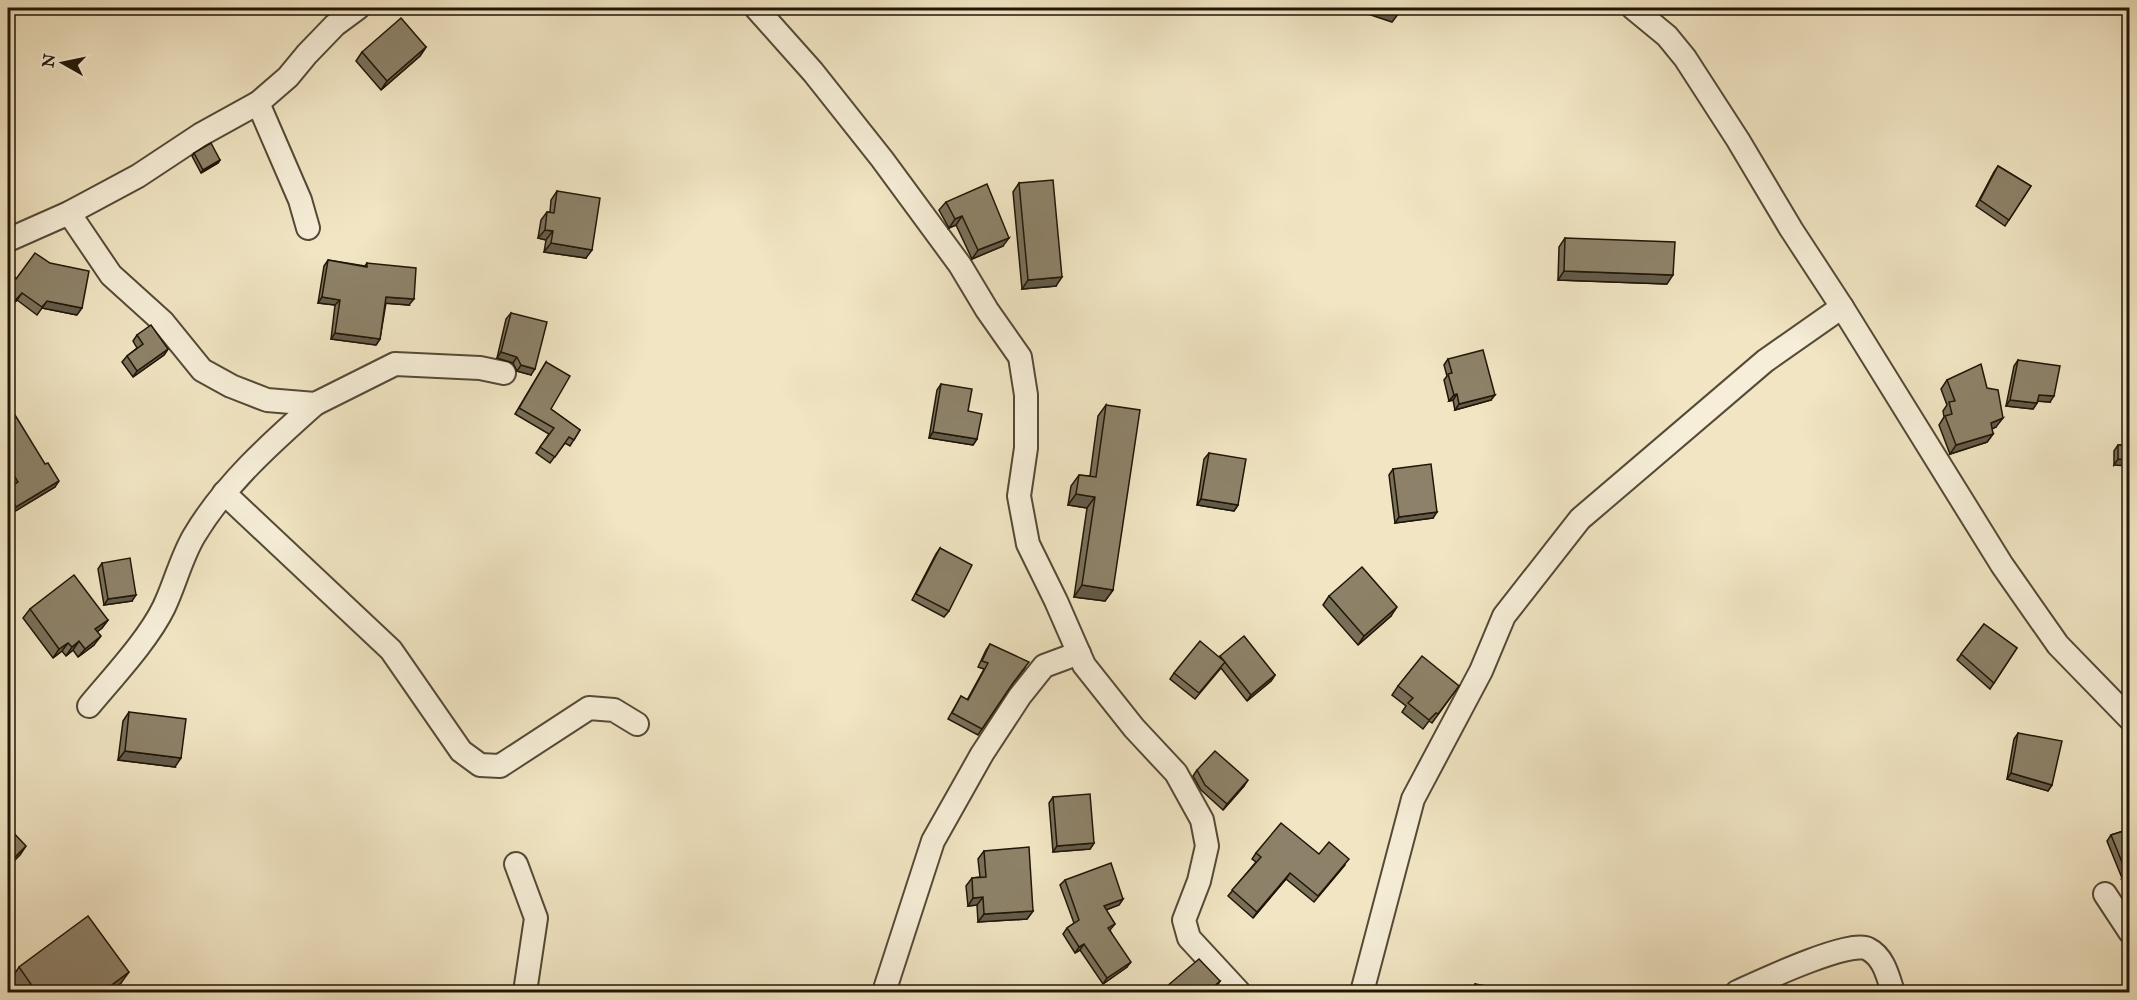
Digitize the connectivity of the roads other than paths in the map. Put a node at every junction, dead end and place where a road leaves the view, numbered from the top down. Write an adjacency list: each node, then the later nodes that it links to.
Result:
1 (358, 8): 4 (street)
2 (756, 8): 12 (street)
3 (1633, 8): 8 (street)
4 (258, 103): 5 (street); 6 (street)
5 (69, 213): 7 (street); 10 (street)
6 (308, 228)
7 (8, 240)
8 (1842, 307): 14 (street); 22 (street)
9 (504, 373): 10 (street)
10 (315, 404): 11 (street)
11 (224, 493): 13 (street); 15 (street)
12 (1079, 653): 20 (street); 21 (street)
13 (89, 706)
14 (2130, 719)
15 (637, 724)
16 (516, 864): 19 (street)
17 (2106, 894): 18 (street)
18 (2130, 932)
19 (525, 993)
20 (884, 993)
21 (1239, 993)
22 (1362, 993)
23 (1737, 993): 24 (street)
24 (1893, 993)

